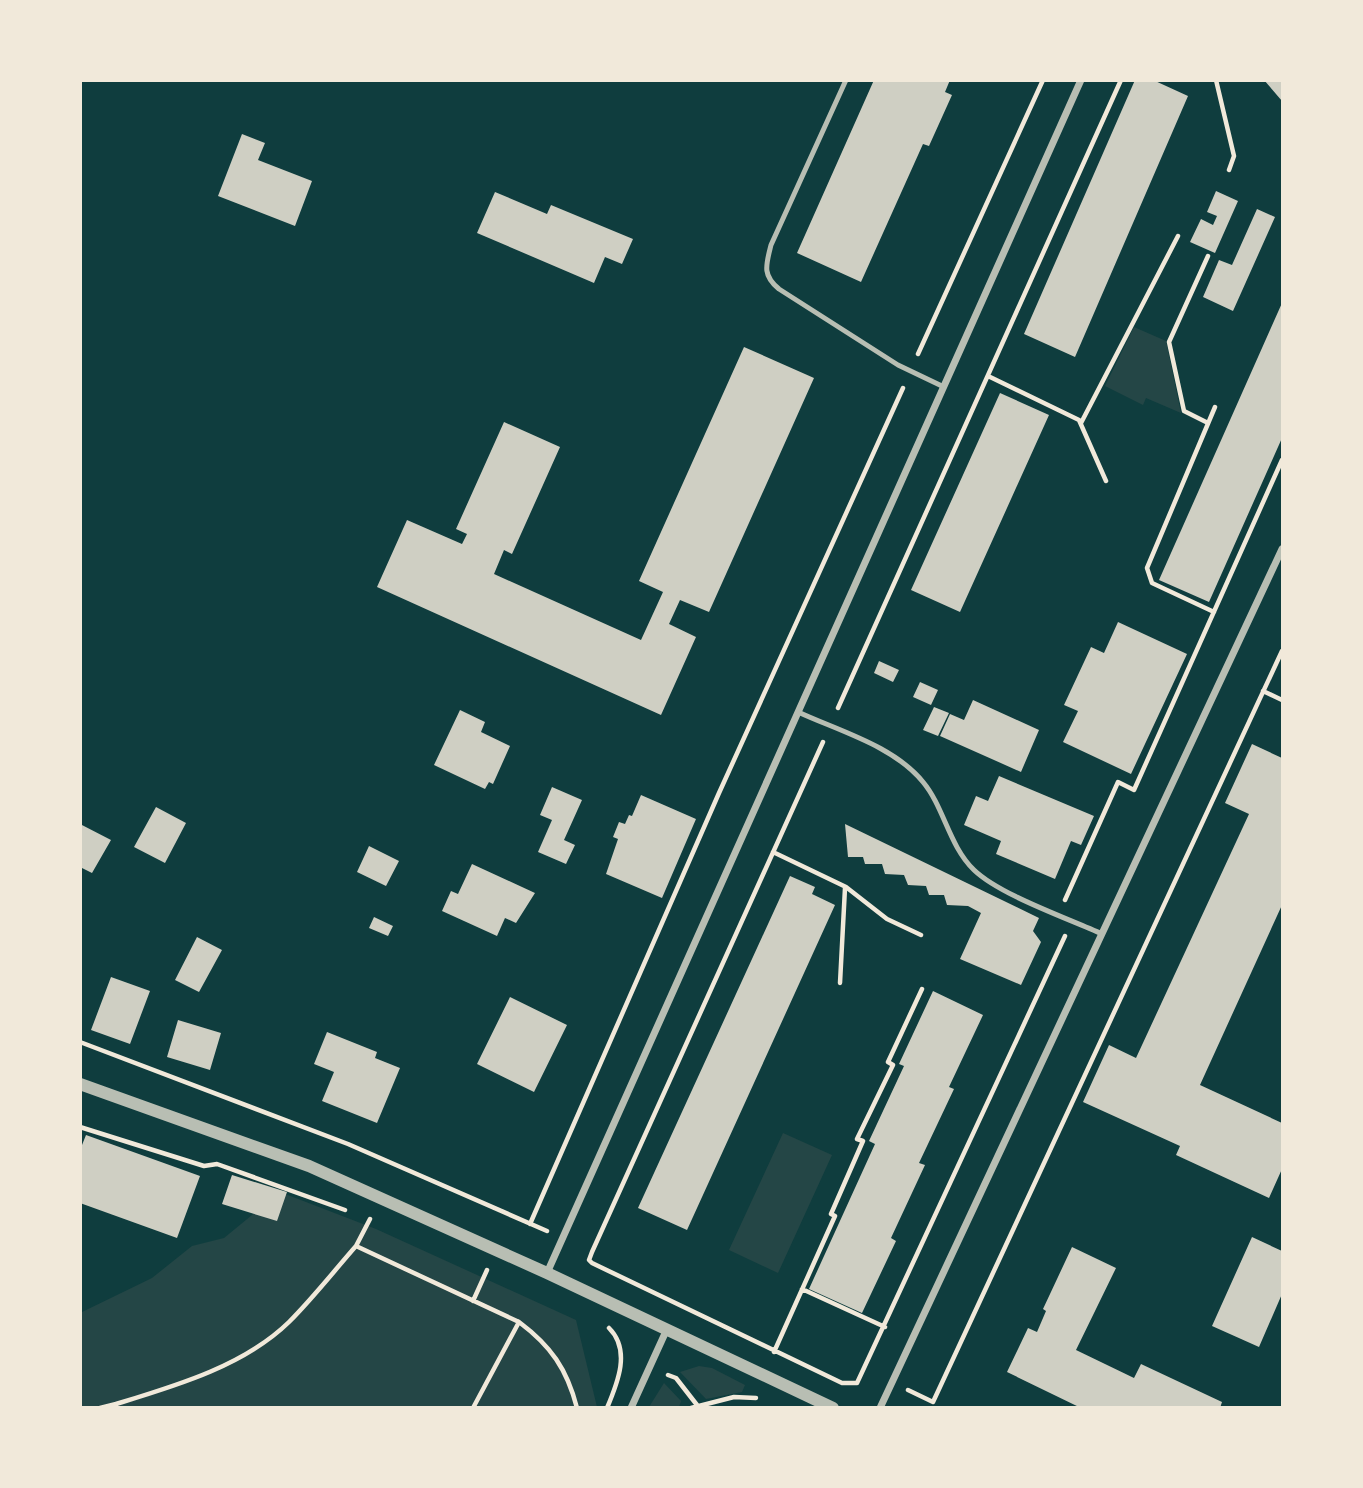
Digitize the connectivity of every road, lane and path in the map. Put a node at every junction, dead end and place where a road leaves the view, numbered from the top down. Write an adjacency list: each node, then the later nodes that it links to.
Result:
1 (846, 80): 9 (lane)
2 (1043, 80): 9 (path)
3 (1082, 80): 11 (street)
4 (1121, 80): 10 (path)
5 (1216, 80): 6 (path)
6 (1228, 170)
7 (1178, 236): 13 (path)
8 (1209, 256): 14 (path)
9 (911, 370): 11 (lane); 37 (path)
10 (988, 376): 13 (path); 23 (path)
11 (944, 387): 22 (street)
12 (1215, 407): 14 (path)
13 (1081, 423): 16 (path)
14 (1208, 423): 18 (path)
15 (1283, 460): 18 (path)
16 (1106, 481)
17 (1283, 549): 28 (street)
18 (1214, 612): 26 (path)
19 (1283, 650): 20 (path)
20 (1264, 691): 21 (path); 55 (path)
21 (1283, 700)
22 (798, 712): 23 (lane); 38 (street)
23 (830, 726): 24 (path); 26 (lane)
24 (773, 852): 25 (path); 40 (path)
25 (845, 887): 29 (path); 30 (path)
26 (1059, 914): 27 (lane)
27 (1072, 920): 28 (lane); 47 (path)
28 (1102, 934): 52 (street)
29 (921, 935)
30 (840, 983)
31 (922, 989): 44 (path)
32 (80, 1042): 37 (path)
33 (80, 1084): 42 (street)
34 (80, 1127): 35 (path)
35 (370, 1219): 36 (path); 39 (path)
36 (381, 1224)
37 (530, 1224): 38 (path)
38 (562, 1237): 40 (path); 42 (street)
39 (356, 1246): 45 (path); 56 (path)
40 (592, 1252): 49 (path)
41 (475, 1265): 43 (path)
42 (547, 1272): 48 (street)
43 (499, 1276)
44 (802, 1289): 47 (path); 49 (path)
45 (519, 1321): 59 (path); 60 (path)
46 (606, 1325): 61 (path)
47 (885, 1327): 50 (path)
48 (668, 1328): 51 (street); 62 (street)
49 (775, 1351): 50 (path); 51 (path)
50 (865, 1369): 52 (path)
51 (764, 1375): 53 (path); 64 (street)
52 (892, 1382): 55 (path); 65 (street)
53 (754, 1397): 54 (path); 63 (path)
54 (762, 1400)
55 (934, 1405)
56 (116, 1406): 57 (path); 58 (path)
57 (100, 1408)
58 (110, 1408)
59 (473, 1408)
60 (577, 1408)
61 (607, 1408)
62 (631, 1408)
63 (691, 1408)
64 (833, 1408)
65 (880, 1408)

